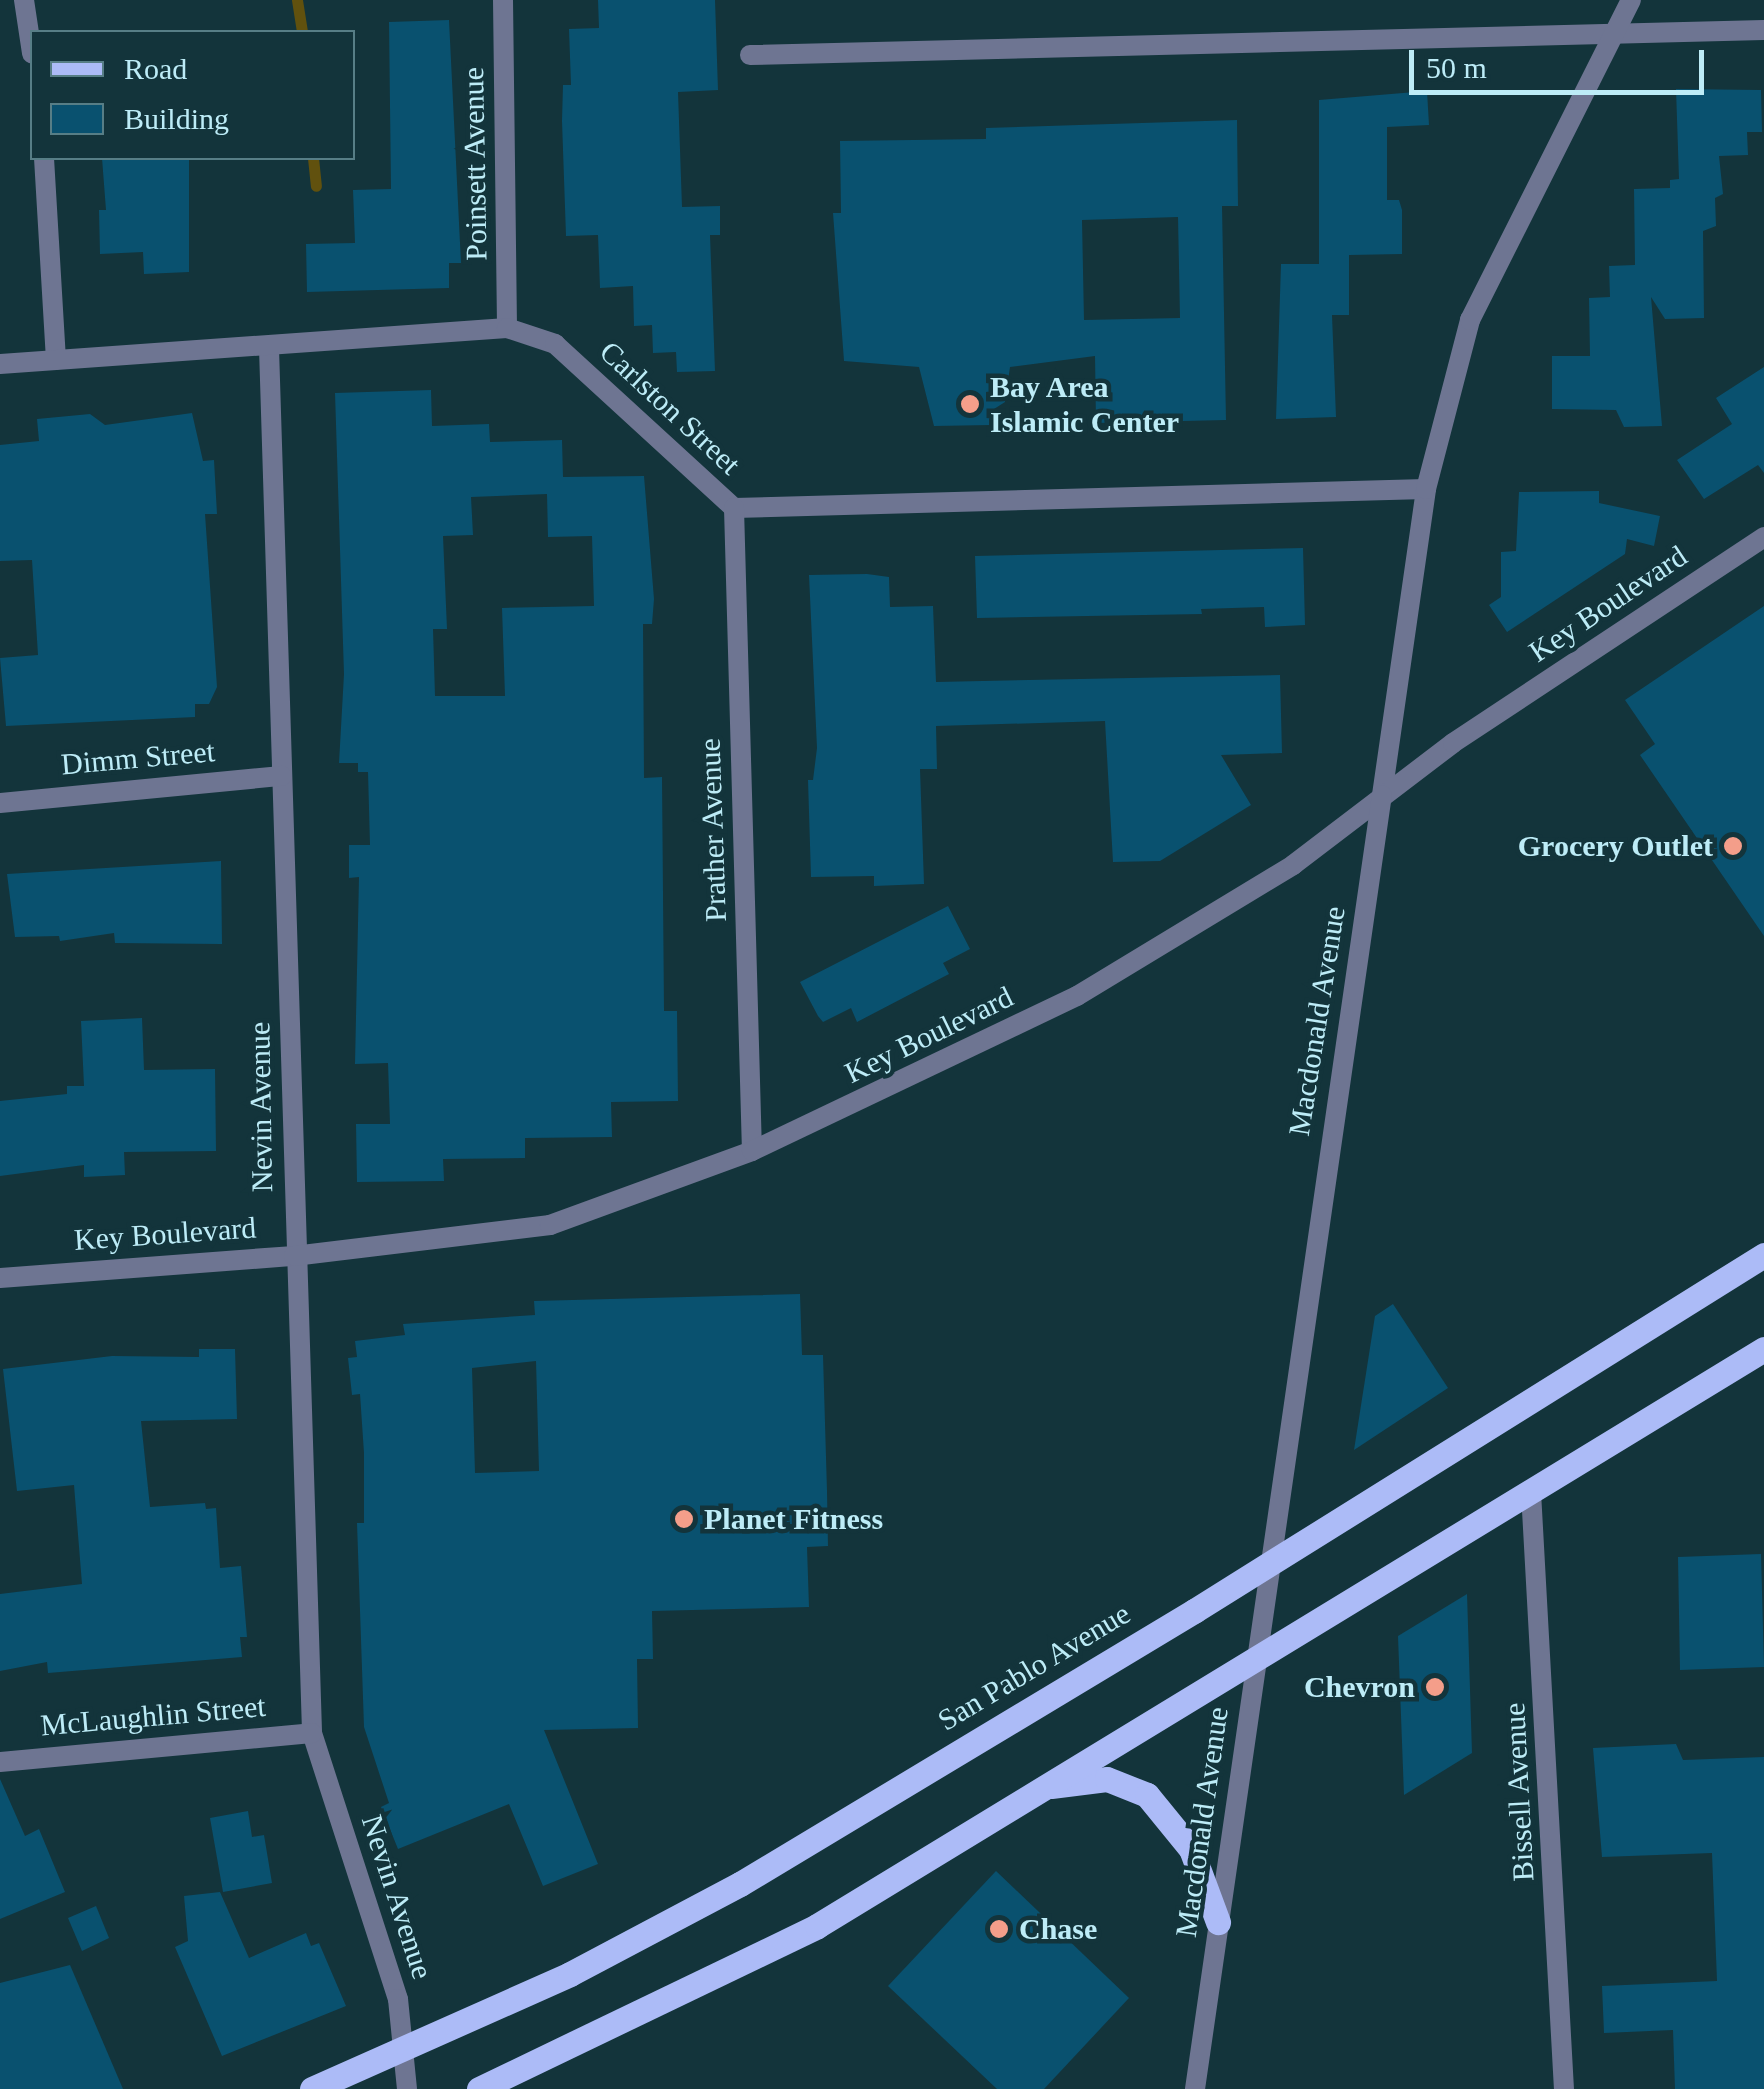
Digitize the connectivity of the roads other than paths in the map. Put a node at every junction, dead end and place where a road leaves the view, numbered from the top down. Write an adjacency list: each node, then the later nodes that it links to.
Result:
1 (24, 0): 6 (street)
2 (503, 0): 9 (street, Poinsett Avenue)
3 (1631, 0): 5 (street, Macdonald Avenue)
4 (1764, 30): 5 (street)
5 (1615, 34): 7 (street); 13 (street, Macdonald Avenue)
6 (30, 40)
7 (750, 55)
8 (44, 160): 11 (street)
9 (508, 328): 10 (street, Carlston Street); 14 (street, Carlston Street)
10 (268, 348): 11 (street, Carlston Street); 16 (street, Nevin Avenue)
11 (56, 360): 12 (street, Carlston Street)
12 (0, 364)
13 (1426, 489): 14 (street, Carlston Street); 17 (street, Macdonald Avenue)
14 (734, 508): 19 (street, Prather Avenue)
15 (1764, 536): 17 (street, Key Boulevard)
16 (282, 776): 18 (street, Dimm Street); 21 (street, Nevin Avenue)
17 (1382, 795): 19 (street, Key Boulevard); 25 (street, Macdonald Avenue)
18 (0, 803)
19 (752, 1151): 21 (street, Key Boulevard)
20 (1764, 1255): 25 (main road, San Pablo Avenue)
21 (294, 1256): 22 (street, Key Boulevard); 27 (street, Nevin Avenue)
22 (0, 1278)
23 (1764, 1349): 24 (main road)
24 (1531, 1492): 26 (main road); 36 (street, Bissell Avenue)
25 (1269, 1564): 26 (street, Macdonald Avenue); 31 (main road, San Pablo Avenue)
26 (1256, 1657): 29 (main road); 30 (street, Macdonald Avenue)
27 (312, 1733): 28 (street, McLaughlin Street); 31 (street, Nevin Avenue)
28 (0, 1762)
29 (1042, 1788): 30 (main road); 34 (main road)
30 (1218, 1922): 35 (street, Macdonald Avenue)
31 (403, 2050): 32 (main road, San Pablo Avenue); 33 (street, Nevin Avenue)
32 (312, 2089)
33 (407, 2089)
34 (479, 2089)
35 (1194, 2089)
36 (1564, 2089)

